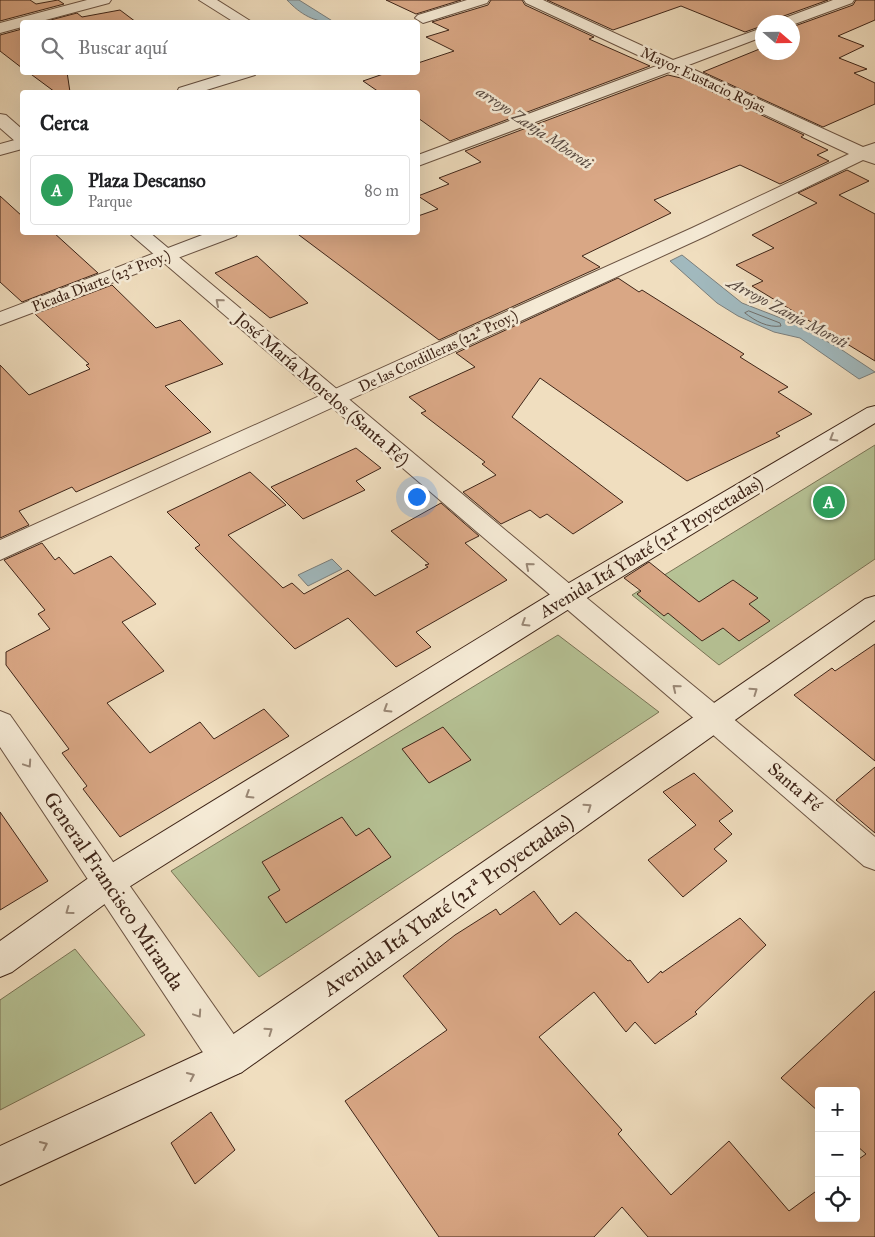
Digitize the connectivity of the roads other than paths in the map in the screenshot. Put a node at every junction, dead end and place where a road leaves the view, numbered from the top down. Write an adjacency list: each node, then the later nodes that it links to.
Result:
1 (104, 0): 8 (street)
2 (206, 0): 9 (street)
3 (482, 0): 7 (street)
4 (531, 0): 13 (street, Mayor Eustacio Rojas)
5 (847, 0): 6 (street)
6 (800, 17)
7 (423, 18)
8 (30, 20)
9 (241, 20)
10 (20, 23): 11 (street)
11 (0, 28)
12 (755, 35): 13 (street)
13 (673, 66): 20 (street, Mayor Eustacio Rojas); 21 (street)
14 (240, 75): 15 (street)
15 (192, 90)
16 (0, 119): 17 (street)
17 (20, 136)
18 (20, 144): 19 (street)
19 (0, 150)
20 (871, 154): 26 (street, De las Cordilleras (22ª Proy.))
21 (420, 160)
22 (142, 235): 24 (street, José María Morelos (Santa Fé))
23 (221, 235): 24 (street, Picada Diarte (23ª Proy.))
24 (166, 256): 25 (street, Picada Diarte (23ª Proy.)); 26 (street, José María Morelos (Santa Fé), one-way to 24)
25 (0, 319)
26 (332, 399): 28 (street, De las Cordilleras (22ª Proy.)); 29 (street, José María Morelos (Santa Fé), one-way to 26)
27 (875, 413): 29 (street, Avenida Itá Ybaté (21ª Proyectadas), one-way to 29)
28 (0, 551)
29 (567, 597): 31 (street, José María Morelos (Santa Fé), one-way to 29); 34 (street, Avenida Itá Ybaté (21ª Proyectadas), one-way to 34)
30 (875, 606): 31 (street, Avenida Itá Ybaté (21ª Proyectadas), one-way to 30)
31 (714, 718): 33 (street, Santa Fé); 36 (street, Avenida Itá Ybaté (21ª Proyectadas), one-way to 31)
32 (0, 724): 34 (street, General Francisco Miranda, one-way to 34)
33 (875, 856)
34 (109, 882): 35 (street, Avenida Itá Ybaté (21ª Proyectadas), one-way to 35); 36 (street, General Francisco Miranda, one-way to 36)
35 (0, 961)
36 (229, 1059): 37 (street, Avenida Itá Ybaté (21ª Proyectadas), one-way to 36)
37 (0, 1166)

